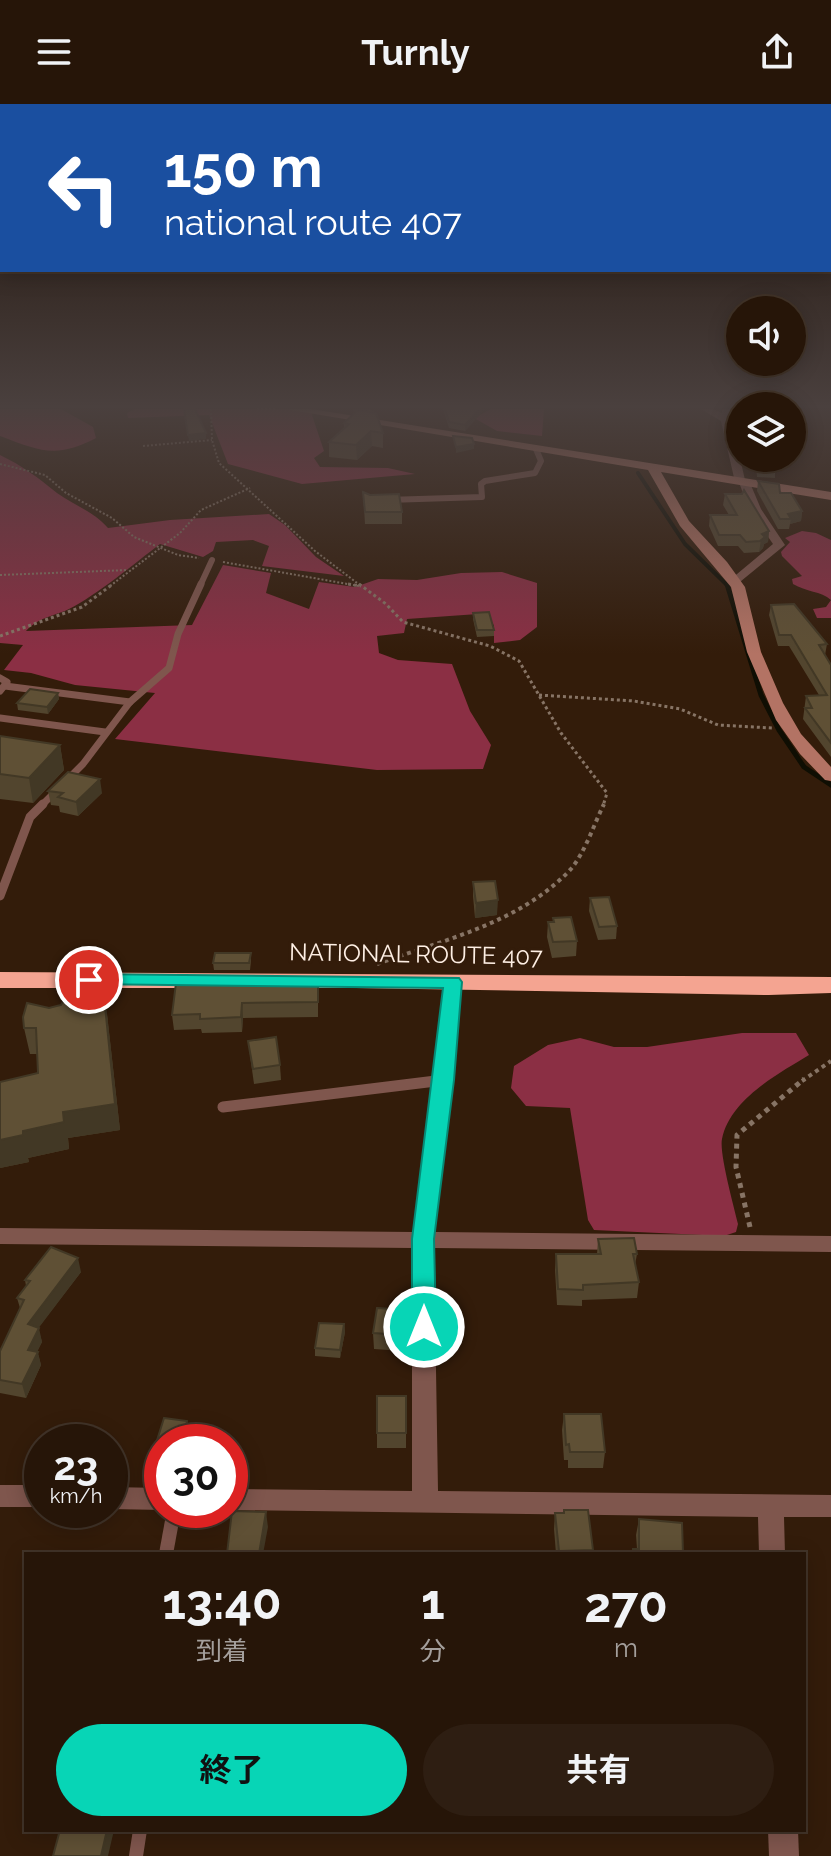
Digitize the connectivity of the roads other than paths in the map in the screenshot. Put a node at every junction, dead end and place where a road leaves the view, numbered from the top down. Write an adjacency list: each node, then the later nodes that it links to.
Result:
1 (482, 491): 6 (lane)
2 (664, 491): 8 (street)
3 (747, 491): 8 (street)
4 (798, 491): 5 (street)
5 (831, 496)
6 (370, 501)
7 (212, 560): 11 (lane)
8 (735, 582): 14 (street)
9 (0, 678): 10 (lane)
10 (3, 688): 11 (lane)
11 (130, 702): 13 (lane)
12 (0, 718): 13 (lane)
13 (105, 732): 15 (lane)
14 (831, 776)
15 (0, 896)
16 (0, 980): 17 (highway, NATIONAL ROUTE 407)
17 (453, 982): 18 (highway, NATIONAL ROUTE 407); 19 (street)
18 (831, 985)
19 (444, 1080): 20 (lane); 22 (street)
20 (223, 1107)
21 (0, 1236): 22 (street)
22 (423, 1239): 23 (street); 27 (street)
23 (831, 1244)
24 (0, 1496): 25 (street)
25 (24, 1496)
26 (248, 1500): 27 (street)
27 (425, 1502): 28 (street)
28 (771, 1505): 29 (street); 32 (street)
29 (831, 1506)
30 (171, 1528): 31 (lane)
31 (166, 1552)
32 (772, 1552)
33 (140, 1832): 35 (lane)
34 (783, 1832): 36 (street)
35 (136, 1856)
36 (784, 1856)

